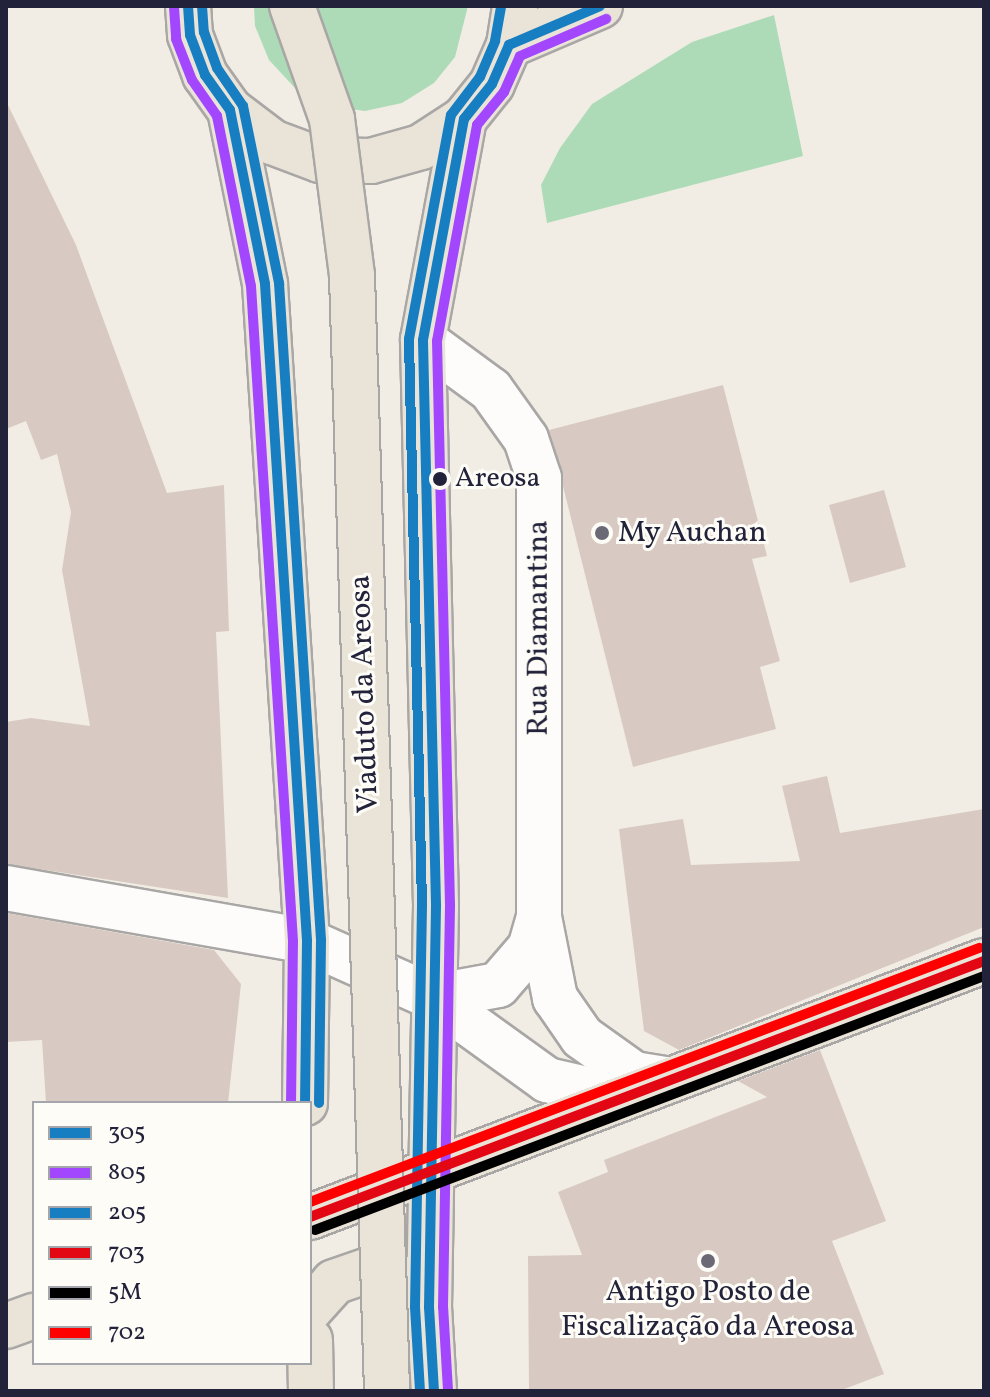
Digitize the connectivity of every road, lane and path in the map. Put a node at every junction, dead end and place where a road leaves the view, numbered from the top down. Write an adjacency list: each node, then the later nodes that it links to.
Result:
1 (188, 6): 5 (main road)
2 (292, 6): 24 (main road, Viaduto da Areosa, bridge)
3 (600, 6): 4 (main road)
4 (512, 25): 6 (main road)
5 (230, 110): 6 (main road); 10 (main road)
6 (464, 119): 7 (main road)
7 (423, 340): 9 (street, Rua Diamantina); 12 (main road)
8 (6, 888): 10 (street)
9 (539, 917): 12 (street, Rua Diamantina); 13 (street, Rua Diamantina)
10 (307, 941): 12 (street); 15 (main road)
11 (984, 961): 13 (main road)
12 (432, 997): 14 (street); 16 (main road)
13 (670, 1080): 14 (main road)
14 (621, 1097): 16 (main road)
15 (305, 1101)
16 (431, 1174): 17 (main road); 19 (main road)
17 (312, 1216)
18 (312, 1307): 19 (main road)
19 (429, 1307): 25 (main road)
20 (32, 1317): 21 (main road)
21 (6, 1326)
22 (310, 1365): 23 (main road)
23 (311, 1391)
24 (387, 1391)
25 (434, 1391)

